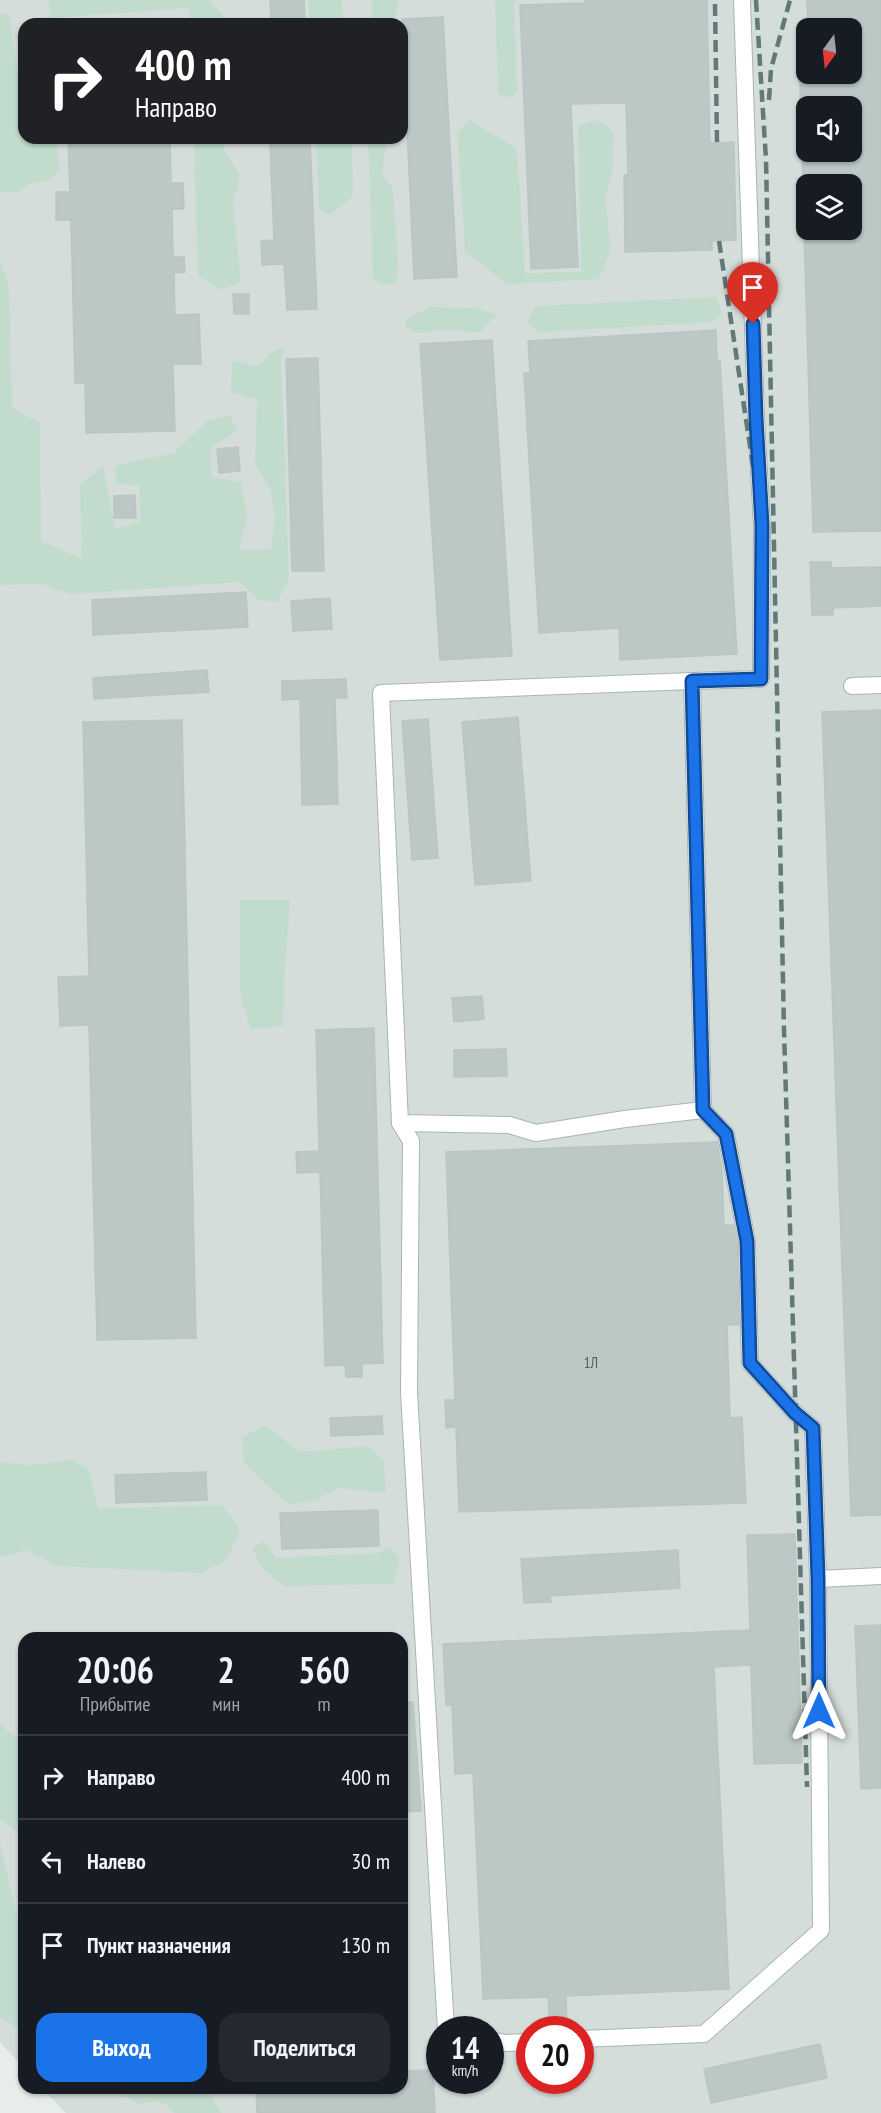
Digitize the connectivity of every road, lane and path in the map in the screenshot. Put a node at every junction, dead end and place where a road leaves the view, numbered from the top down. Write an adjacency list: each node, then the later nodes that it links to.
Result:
1 (742, 0): 2 (lane)
2 (692, 681): 5 (lane); 6 (lane)
3 (881, 685): 4 (lane)
4 (852, 686)
5 (703, 1110): 6 (lane); 8 (lane)
6 (400, 1123): 9 (lane)
7 (881, 1576): 8 (lane)
8 (818, 1579): 10 (lane)
9 (445, 2016)
10 (594, 2038)

